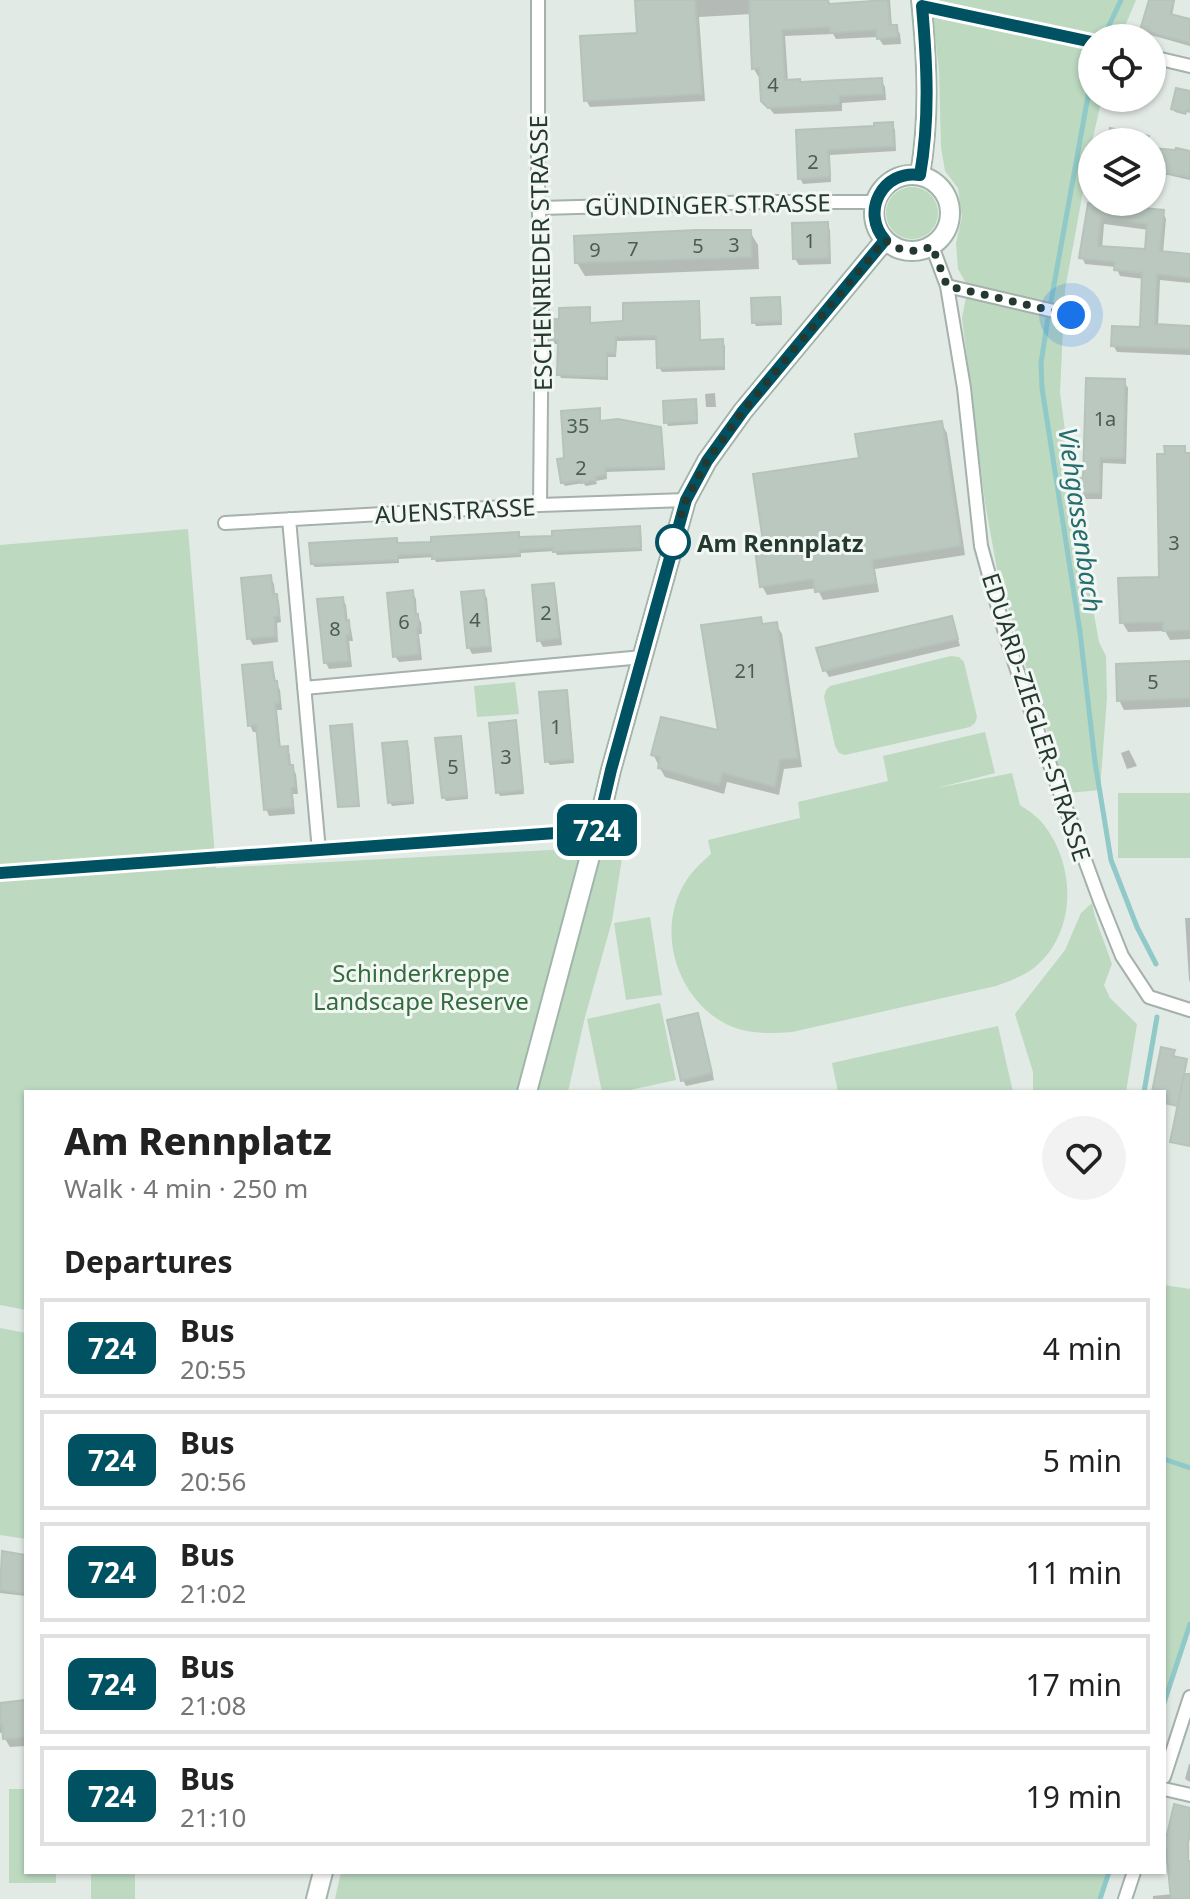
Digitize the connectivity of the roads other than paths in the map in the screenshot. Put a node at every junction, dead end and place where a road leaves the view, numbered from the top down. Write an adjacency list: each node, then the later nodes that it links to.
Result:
1 (538, 0): 8 (street, ESCHENRIEDER STRASSE)
2 (922, 3): 3 (street); 6 (street)
3 (1078, 39)
4 (1166, 60): 5 (street)
5 (1190, 66)
6 (920, 175): 7 (street); 10 (street)
7 (875, 202): 8 (street, GÜNDINGER STRASSE); 9 (street)
8 (540, 208): 14 (street, ESCHENRIEDER STRASSE)
9 (885, 240): 10 (street); 13 (street)
10 (932, 246): 11 (street, EDUARD-ZIEGLER-STRASSE)
11 (947, 286): 12 (street); 22 (street, EDUARD-ZIEGLER-STRASSE)
12 (1071, 315)
13 (686, 500): 14 (street, AUENSTRASSE); 17 (street)
14 (540, 505): 15 (street, AUENSTRASSE)
15 (289, 519): 16 (street, AUENSTRASSE); 18 (street)
16 (225, 523)
17 (643, 657): 18 (street); 19 (street)
18 (304, 688): 20 (street)
19 (597, 830): 20 (street); 23 (street)
20 (319, 851): 21 (street)
21 (0, 873)
22 (1190, 1010)
23 (528, 1090)
24 (1190, 1697): 25 (street)
25 (1166, 1771)
26 (1166, 1789): 27 (street)
27 (1190, 1795)
28 (322, 1874): 30 (street)
29 (1133, 1874): 31 (street)
30 (316, 1899)
31 (1125, 1899)

